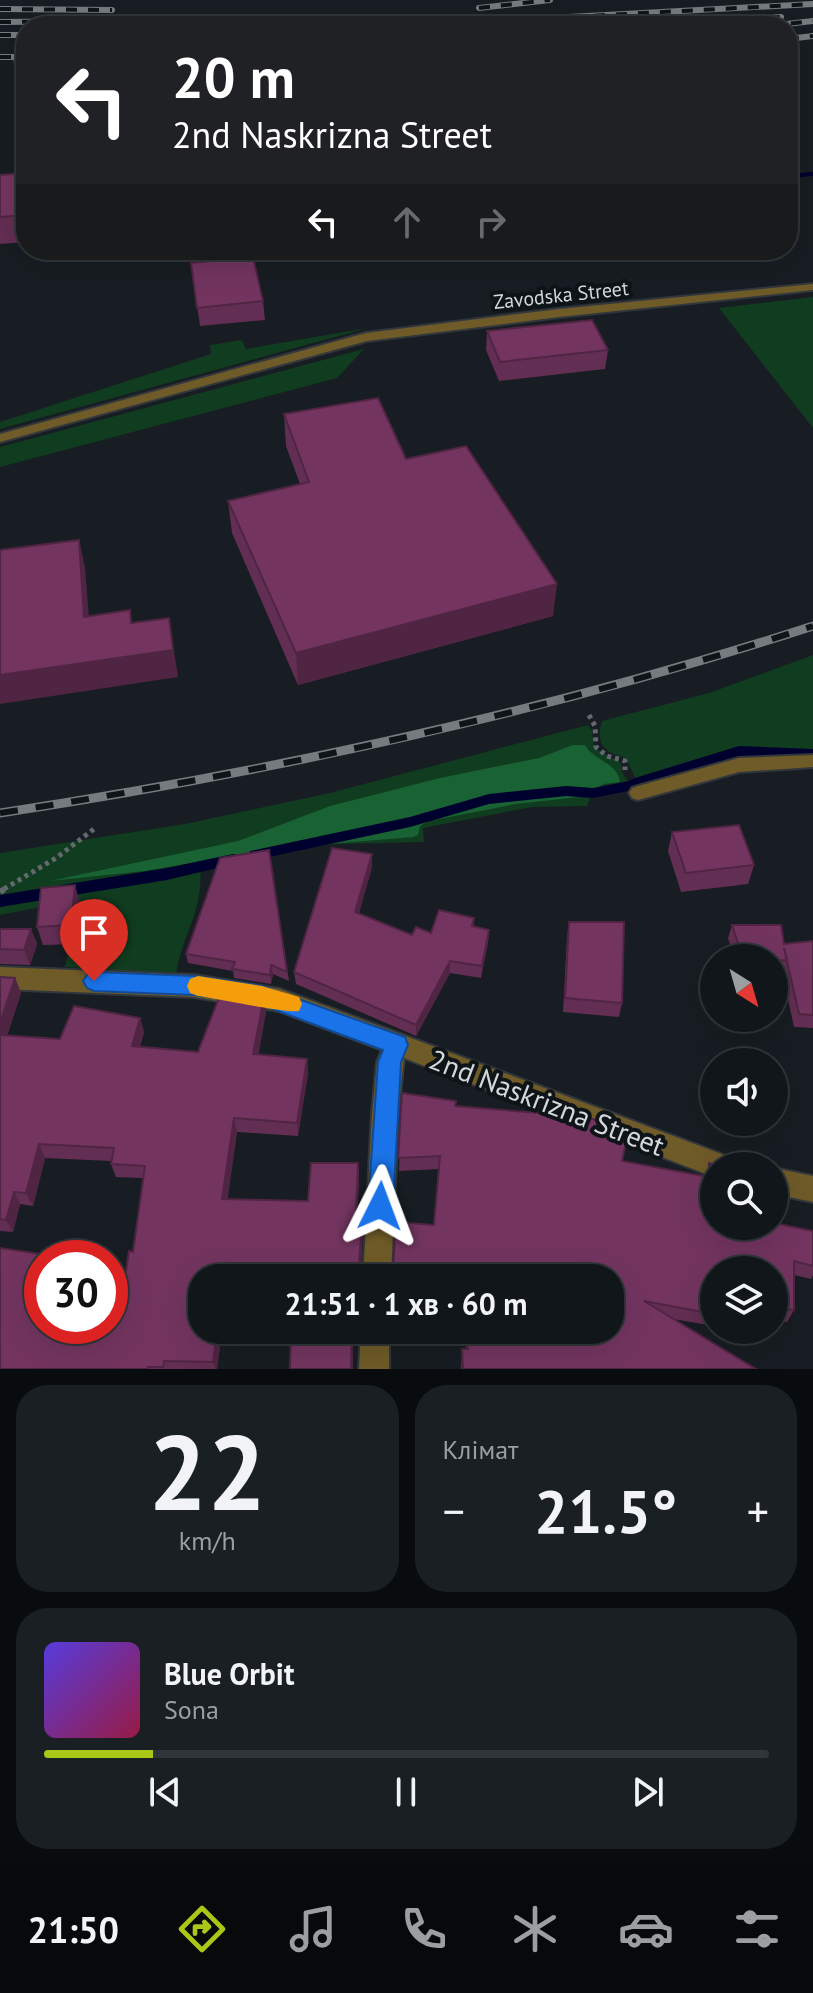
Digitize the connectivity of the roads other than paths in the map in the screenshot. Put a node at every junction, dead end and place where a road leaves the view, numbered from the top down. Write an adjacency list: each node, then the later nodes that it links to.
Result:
1 (813, 287): 2 (lane, Zavodska Street)
2 (0, 438)
3 (813, 761): 4 (lane)
4 (638, 793)
5 (0, 978): 6 (street, 2nd Naskrizna Street)
6 (397, 1045): 7 (street, 2nd Naskrizna Street); 10 (street)
7 (700, 1159)
8 (788, 1184): 9 (street)
9 (813, 1189)
10 (378, 1264)
11 (375, 1344): 12 (street)
12 (374, 1369)

